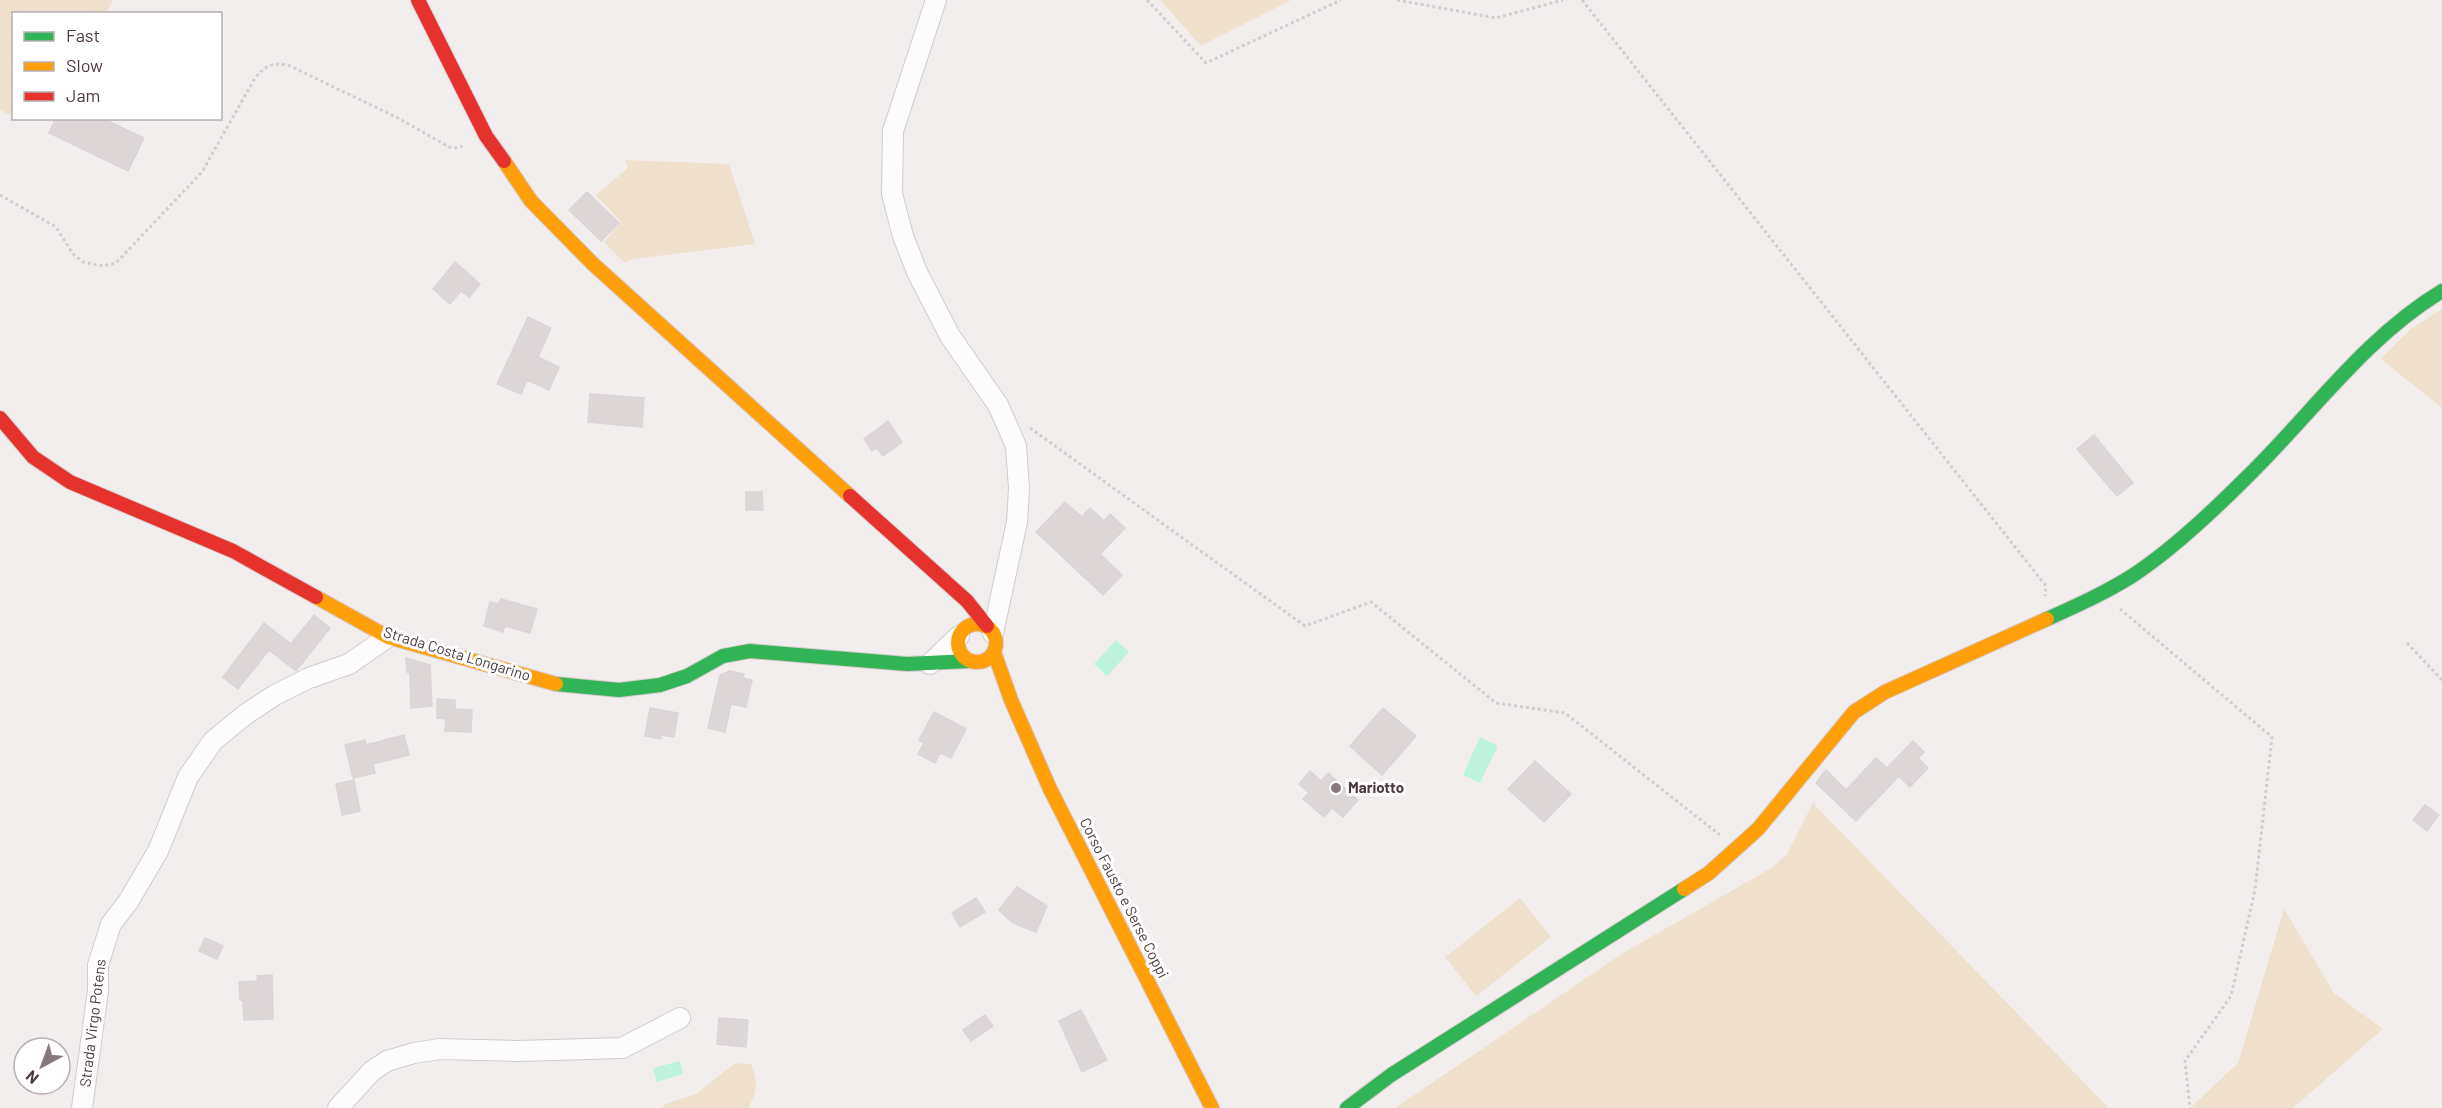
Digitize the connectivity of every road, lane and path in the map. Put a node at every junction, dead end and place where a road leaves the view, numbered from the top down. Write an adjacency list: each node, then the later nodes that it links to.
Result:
1 (418, 0): 8 (street, Corso Fausto e Serse Coppi)
2 (936, 0): 19 (street)
3 (1147, 0): 4 (path)
4 (1341, 0)
5 (1397, 0): 6 (path)
6 (1563, 0)
7 (1582, 0): 16 (path)
8 (486, 136): 9 (path); 13 (street, Corso Fausto e Serse Coppi)
9 (0, 195)
10 (2442, 291): 14 (street)
11 (0, 418): 18 (street, Strada Costa Longarino)
12 (1026, 426): 25 (path)
13 (928, 567): 15 (street); 19 (street, Corso Fausto e Serse Coppi)
14 (2102, 594): 16 (street); 31 (path)
15 (949, 604)
16 (2043, 621): 25 (street)
17 (958, 630): 19 (street); 21 (street); 22 (street)
18 (388, 637): 22 (street, Strada Costa Longarino); 27 (street, Strada Virgo Potens)
19 (992, 637): 21 (street); 24 (street, Corso Fausto e Serse Coppi)
20 (2407, 644): 23 (path)
21 (971, 661): 22 (street, Strada Costa Longarino); 24 (street)
22 (930, 664)
23 (2442, 680)
24 (1011, 700): 29 (street, Corso Fausto e Serse Coppi)
25 (1738, 849): 30 (street)
26 (680, 1018): 28 (street)
27 (82, 1108)
28 (338, 1108)
29 (1212, 1108)
30 (1347, 1108)
31 (2190, 1108)

